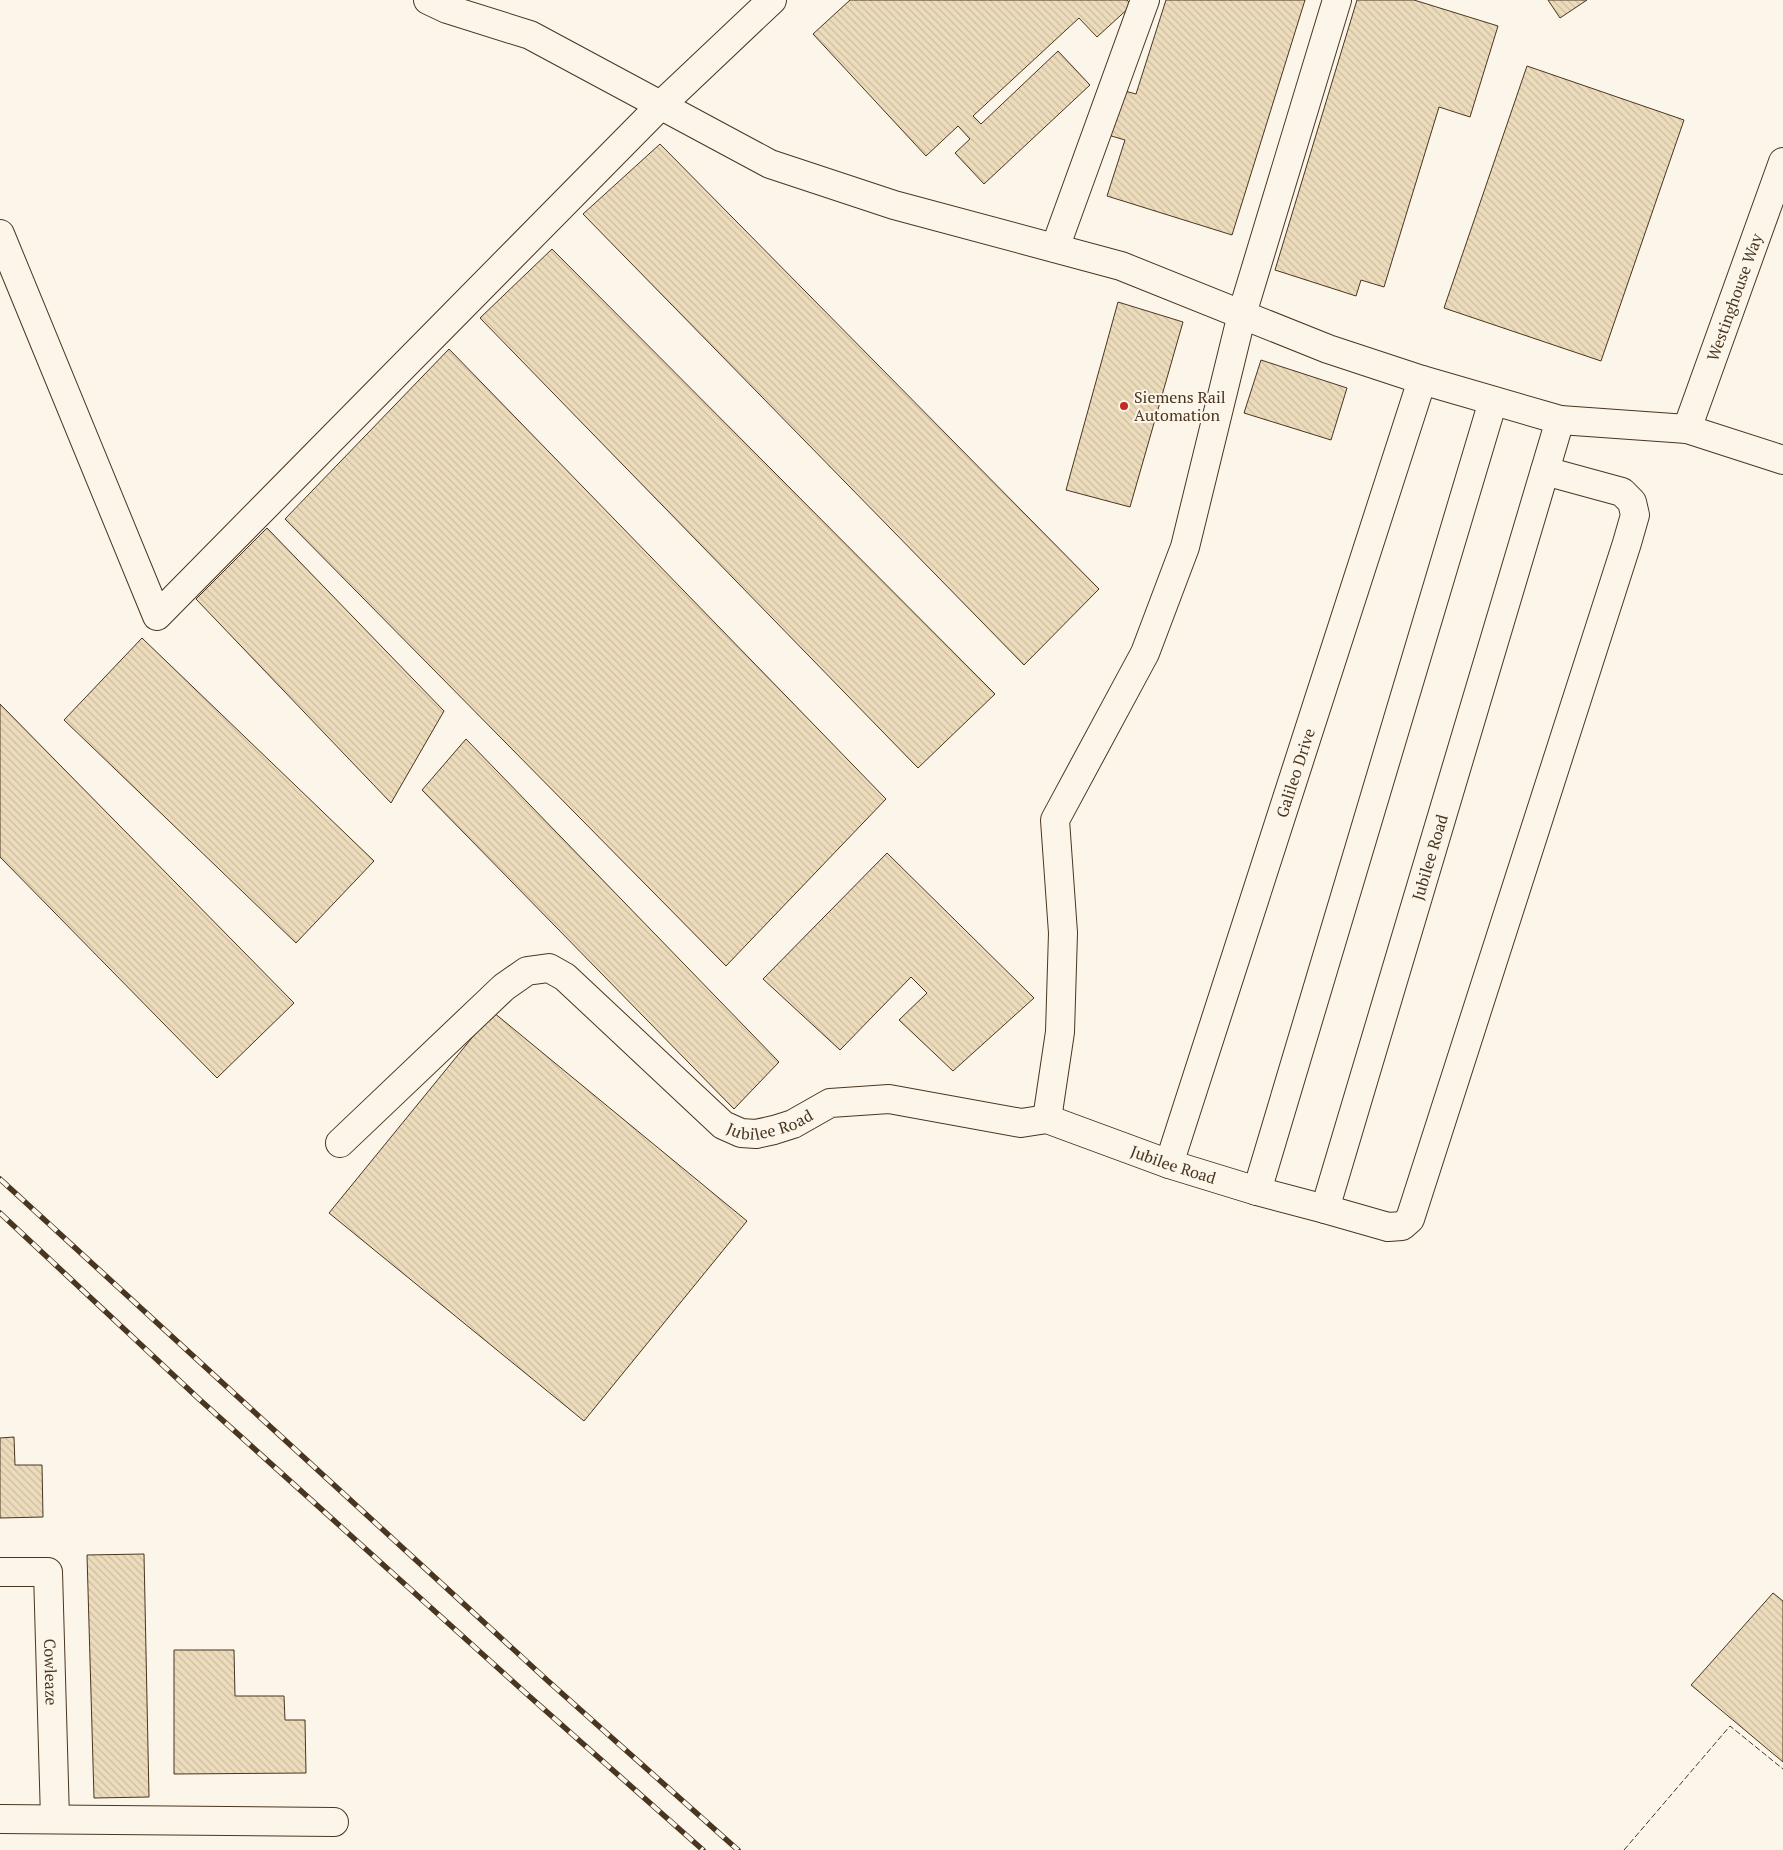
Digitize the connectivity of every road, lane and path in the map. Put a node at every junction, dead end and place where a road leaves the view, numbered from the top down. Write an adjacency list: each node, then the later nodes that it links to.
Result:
1 (428, 0): 5 (street)
2 (772, 0): 5 (street)
3 (1145, 0): 8 (street)
4 (1337, 0): 9 (street)
5 (661, 105): 7 (street); 8 (street)
6 (1782, 156): 13 (street, Westinghouse Way)
7 (0, 234)
8 (1055, 248): 9 (street)
9 (1242, 314): 10 (street); 16 (street)
10 (1422, 380): 11 (street); 18 (street, Galileo Drive)
11 (1493, 401): 12 (street); 19 (street)
12 (1560, 420): 13 (street); 15 (street, Jubilee Road)
13 (1687, 429): 14 (street)
14 (1783, 460)
15 (1545, 471): 20 (street, Jubilee Road); 20 (street)
16 (1047, 1119): 17 (street, Jubilee Road); 18 (street, Jubilee Road)
17 (340, 1142)
18 (1169, 1164): 19 (street, Jubilee Road)
19 (1257, 1191): 20 (street, Jubilee Road)
20 (1325, 1209)
21 (0, 1572): 23 (street, Cowleaze)
22 (0, 1819): 23 (street)
23 (55, 1819): 24 (street)
24 (334, 1822)

